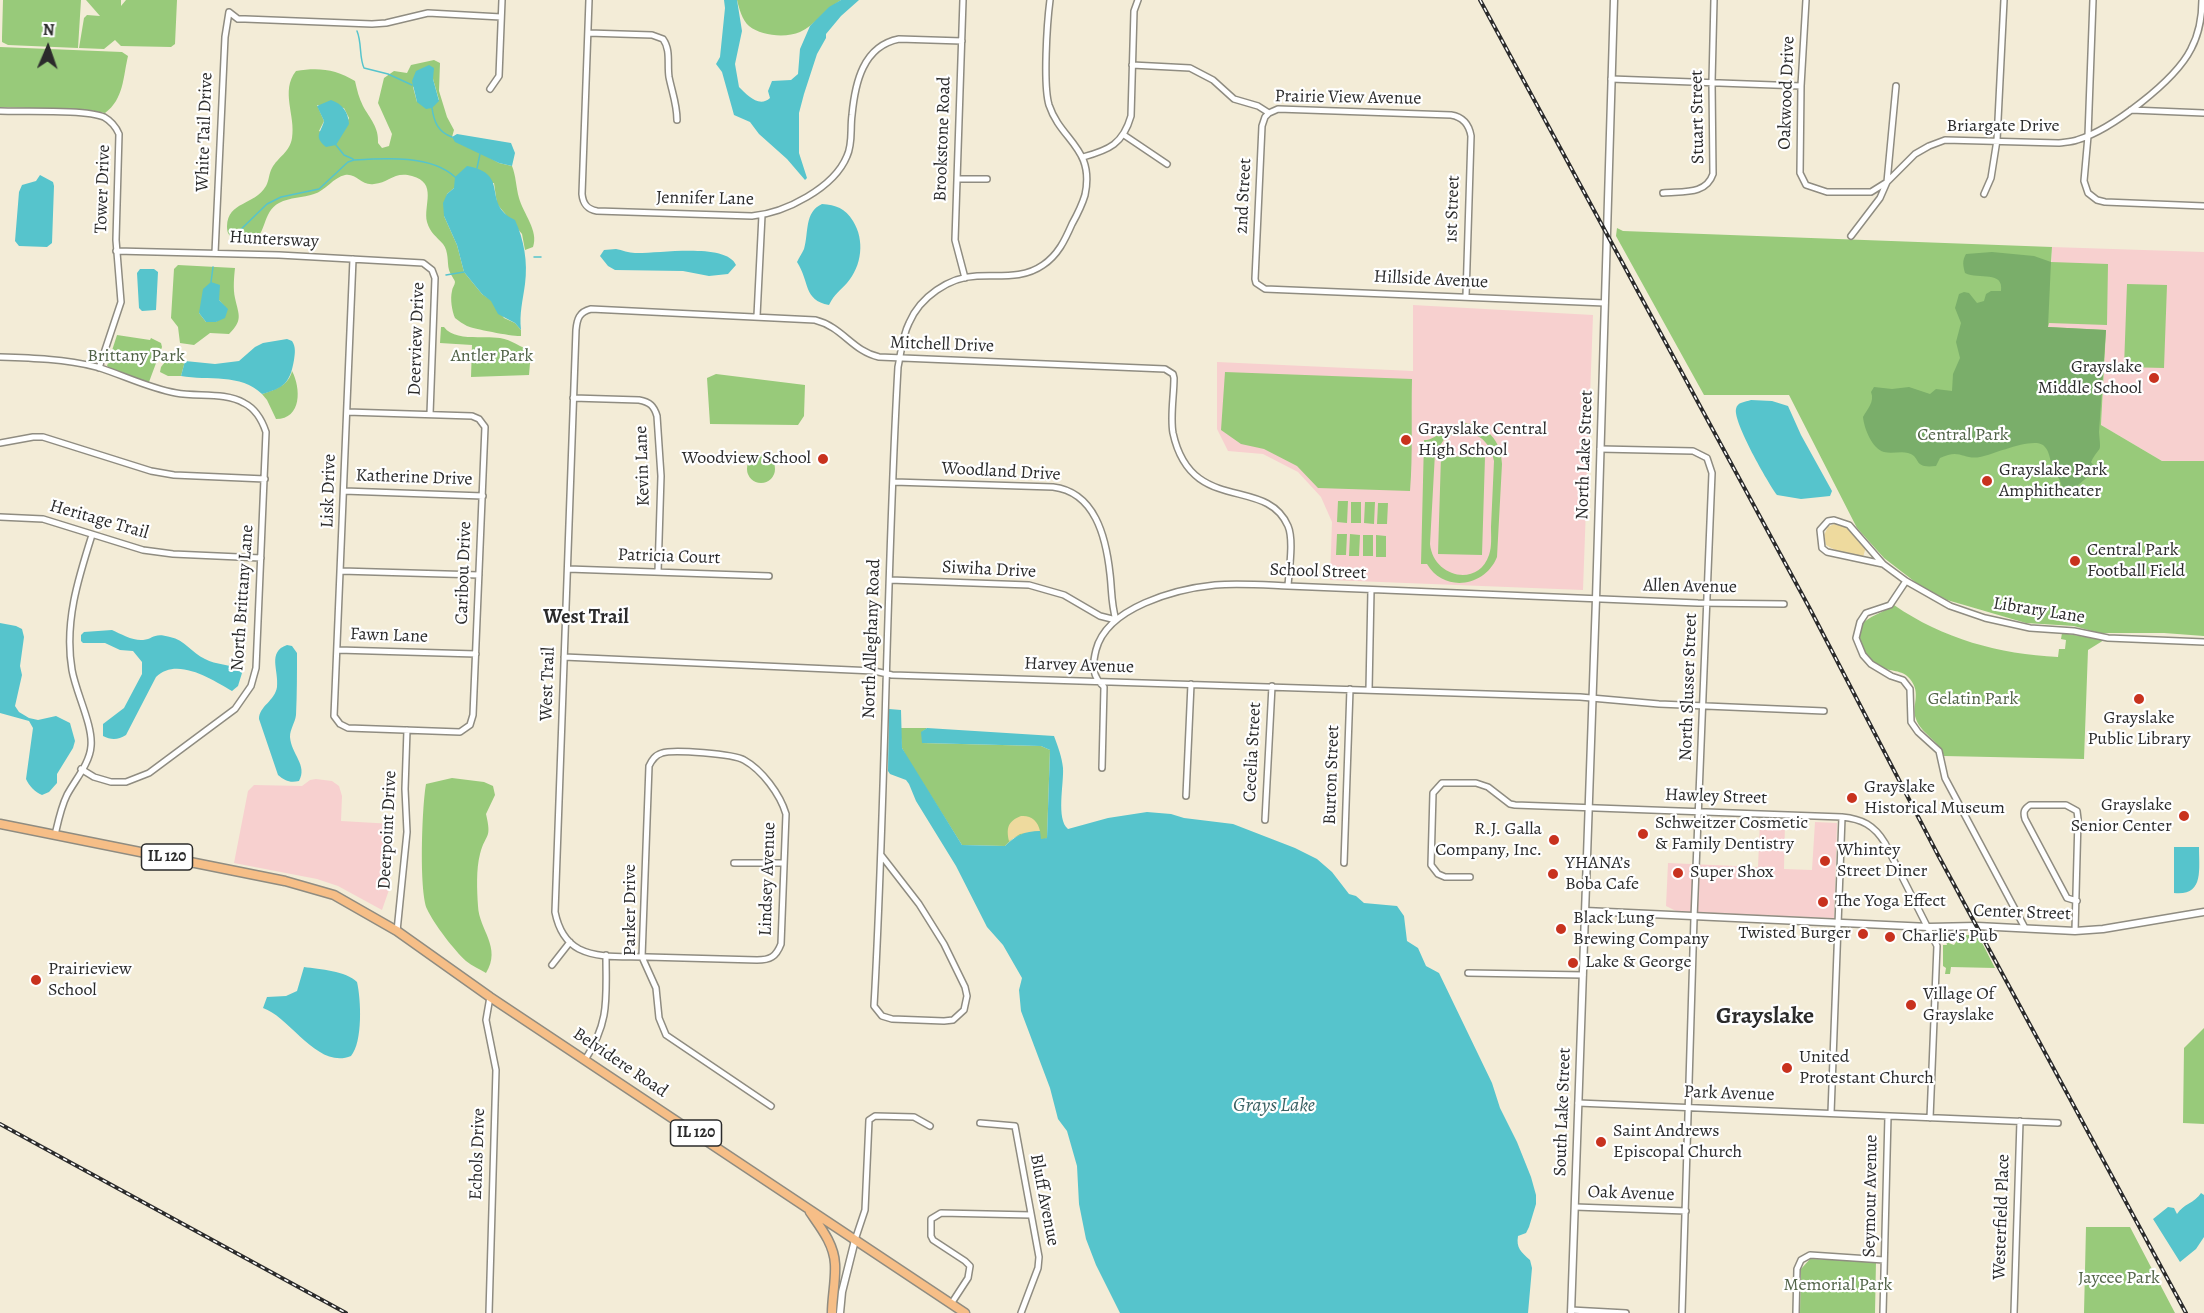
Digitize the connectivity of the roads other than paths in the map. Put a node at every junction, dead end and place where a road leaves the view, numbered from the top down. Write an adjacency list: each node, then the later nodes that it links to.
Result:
1 (502, 0): 12 (street)
2 (589, 0): 13 (street, Jennifer Lane)
3 (963, 0): 14 (street, Brookstone Road)
4 (1050, 0): 30 (street)
5 (1138, 0): 15 (street)
6 (1614, 0): 16 (street, North Lake Street)
7 (1714, 0): 17 (street, Stuart Street)
8 (1806, 0): 19 (street, Oakwood Drive)
9 (2004, 0): 29 (street)
10 (2093, 0): 28 (street)
11 (2202, 0): 21 (street, Briargate Drive)
12 (501, 17): 20 (street); 42 (street, White Tail Drive)
13 (588, 33): 25 (street); 39 (street, Jennifer Lane)
14 (962, 41): 32 (street, Brookstone Road); 39 (street, Jennifer Lane)
15 (1132, 64): 23 (street, Prairie View Avenue); 27 (street)
16 (1611, 79): 17 (street); 48 (street, North Lake Street)
17 (1712, 82): 19 (street); 36 (street, Stuart Street)
18 (1896, 86): 34 (street)
19 (1801, 87): 35 (street, Oakwood Drive)
20 (490, 89)
21 (2131, 110): 24 (street); 28 (street, Briargate Drive)
22 (0, 111): 41 (street, Tower Drive)
23 (1269, 113): 26 (street, Prairie View Avenue); 46 (street, 2nd Street)
24 (2204, 113)
25 (676, 120)
26 (1466, 123): 47 (street, 1st Street)
27 (1124, 135): 30 (street); 31 (street)
28 (2088, 136): 29 (street, Briargate Drive); 38 (street)
29 (1997, 140): 34 (street, Briargate Drive); 37 (street)
30 (1083, 156): 45 (street)
31 (1167, 164)
32 (957, 179): 33 (street); 45 (street, Brookstone Road)
33 (987, 179)
34 (1887, 182): 35 (street, Briargate Drive); 40 (street, Briargate Drive)
35 (1806, 185)
36 (1663, 193)
37 (1984, 194)
38 (2204, 206)
39 (762, 215): 50 (street)
40 (1851, 236)
41 (116, 250): 42 (street, Huntersway); 53 (street, Tower Drive)
42 (215, 253): 43 (street, Huntersway)
43 (353, 259): 44 (street, Huntersway); 55 (street, Lisk Drive)
44 (429, 267): 56 (street, Deerview Drive)
45 (965, 278): 52 (street, North Alleghany Road)
46 (1256, 283): 47 (street, Hillside Avenue)
47 (1466, 296): 48 (street, Hillside Avenue)
48 (1605, 303): 58 (street, North Lake Street)
49 (581, 313): 50 (street, Mitchell Drive); 54 (street, West Trail)
50 (757, 316): 52 (street, Mitchell Drive)
51 (0, 357): 53 (street)
52 (900, 358): 60 (street, North Alleghany Road); 74 (street, Mitchell Drive)
53 (99, 368): 59 (street, North Brittany Lane)
54 (573, 398): 67 (street, West Trail); 69 (street, Kevin Lane)
55 (347, 412): 56 (street); 61 (street, Lisk Drive)
56 (430, 414): 62 (street, Caribou Drive)
57 (0, 443): 59 (street)
58 (1600, 449): 76 (street, North Lake Street); 77 (street, North Slusser Street)
59 (264, 479): 65 (street, North Brittany Lane)
60 (894, 482): 72 (street, North Alleghany Road); 79 (street, Woodland Drive)
61 (344, 491): 62 (street, Katherine Drive); 68 (street, Lisk Drive)
62 (483, 496): 70 (street, Caribou Drive)
63 (0, 517): 64 (street, Heritage Trail)
64 (92, 535): 65 (street, Heritage Trail); 95 (street)
65 (261, 558): 95 (street, North Brittany Lane)
66 (1883, 564): 66 (street, Library Lane); 73 (street, Library Lane)
67 (568, 569): 69 (street, Patricia Court); 83 (street, West Trail)
68 (341, 571): 70 (street); 81 (street, Lisk Drive)
69 (658, 572): 71 (street, Patricia Court)
70 (479, 575): 82 (street, Caribou Drive)
71 (769, 576)
72 (890, 580): 79 (street, Siwiha Drive); 84 (street, North Alleghany Road)
73 (1906, 581): 80 (street, Library Lane); 115 (street)
74 (1288, 586): 75 (street, School Street); 79 (street, School Street)
75 (1371, 590): 76 (street, School Street); 89 (street)
76 (1596, 599): 77 (street, Allen Avenue); 90 (street, North Lake Street)
77 (1707, 603): 78 (street, Allen Avenue); 91 (street, North Slusser Street)
78 (1784, 604)
79 (1116, 620): 85 (street, School Street)
80 (2204, 642)
81 (338, 650): 82 (street, Fawn Lane); 93 (street, Lisk Drive)
82 (476, 654): 93 (street, Caribou Drive)
83 (564, 657): 84 (street, Harvey Avenue); 118 (street, West Trail)
84 (885, 673): 85 (street, Harvey Avenue); 104 (street, North Alleghany Road)
85 (1098, 682): 86 (street, Harvey Avenue); 94 (street, School Street)
86 (1191, 684): 87 (street, Harvey Avenue); 97 (street)
87 (1272, 686): 88 (street, Harvey Avenue); 101 (street, Cecelia Street)
88 (1350, 689): 89 (street, Harvey Avenue); 107 (street, Burton Street)
89 (1369, 690): 90 (street, Harvey Avenue)
90 (1592, 699): 91 (street, Harvey Avenue); 98 (street, North Lake Street)
91 (1704, 706): 92 (street, Harvey Avenue); 99 (street, North Slusser Street)
92 (1824, 711)
93 (407, 730): 116 (street, Deerpoint Drive)
94 (1102, 768)
95 (81, 769): 103 (street)
96 (779, 795): 106 (street, Lindsey Avenue); 120 (street, Parker Drive)
97 (1186, 796)
98 (1589, 808): 99 (street, Hawley Street); 108 (street, Hawley Street); 110 (street, North Lake Street)
99 (1700, 812): 100 (street, Hawley Street); 112 (street, North Slusser Street)
100 (1842, 817): 113 (street); 114 (street, Hawley Street)
101 (1264, 820)
102 (0, 824): 103 (main road, IL 120)
103 (55, 835): 116 (main road, IL 120)
104 (881, 855): 104 (street, North Alleghany Road)
105 (734, 863): 106 (street)
106 (784, 863): 120 (street, Lindsey Avenue)
107 (1344, 863)
108 (1470, 877)
109 (2077, 902): 109 (street); 117 (street)
110 (1585, 911): 112 (street, Center Street); 123 (street, South Lake Street)
111 (2204, 912): 117 (street, Center Street)
112 (1694, 918): 113 (street, Center Street); 128 (street, North Slusser Street)
113 (1838, 922): 114 (street, Center Street); 129 (street)
114 (1929, 927): 115 (street, Center Street); 131 (street)
115 (2025, 928): 117 (street, Center Street)
116 (397, 931): 124 (main road, Belvidere Road / IL 120)
117 (2075, 931)
118 (570, 942): 119 (street); 121 (street)
119 (606, 955): 120 (street); 125 (street)
120 (642, 957): 127 (street, Parker Drive)
121 (552, 964)
122 (1468, 973): 123 (street)
123 (1583, 975): 126 (street, South Lake Street)
124 (490, 997): 125 (main road, Belvidere Road / IL 120); 144 (street, Echols Drive)
125 (585, 1060): 136 (main road, Belvidere Road / IL 120)
126 (1578, 1103): 128 (street, Park Avenue); 137 (street, South Lake Street)
127 (771, 1106)
128 (1688, 1107): 129 (street, Park Avenue); 138 (street, North Slusser Street)
129 (1831, 1113): 130 (street, Park Avenue)
130 (1888, 1116): 131 (street, Park Avenue); 141 (street, Seymour Avenue)
131 (1930, 1118): 132 (street, Park Avenue)
132 (2020, 1121): 134 (street, Park Avenue); 153 (street, Westerfield Place)
133 (980, 1123): 139 (street, Bluff Avenue)
134 (2058, 1123)
135 (930, 1126): 140 (street)
136 (806, 1207): 140 (main road, Belvidere Road / IL 120); 145 (main road)
137 (1575, 1207): 138 (street, Oak Avenue); 143 (street, South Lake Street)
138 (1686, 1211): 150 (street, North Slusser Street)
139 (1031, 1215): 142 (street); 148 (street, Bluff Avenue)
140 (855, 1240): 142 (main road, IL 120); 146 (street)
141 (1884, 1260): 151 (street); 152 (street, Seymour Avenue)
142 (951, 1304): 147 (main road, IL 120)
143 (1571, 1312): 149 (street)
144 (489, 1313)
145 (832, 1313)
146 (840, 1313)
147 (965, 1313)
148 (1021, 1313)
149 (1626, 1313)
150 (1682, 1313)
151 (1796, 1313)
152 (1883, 1313)
153 (2014, 1313)

